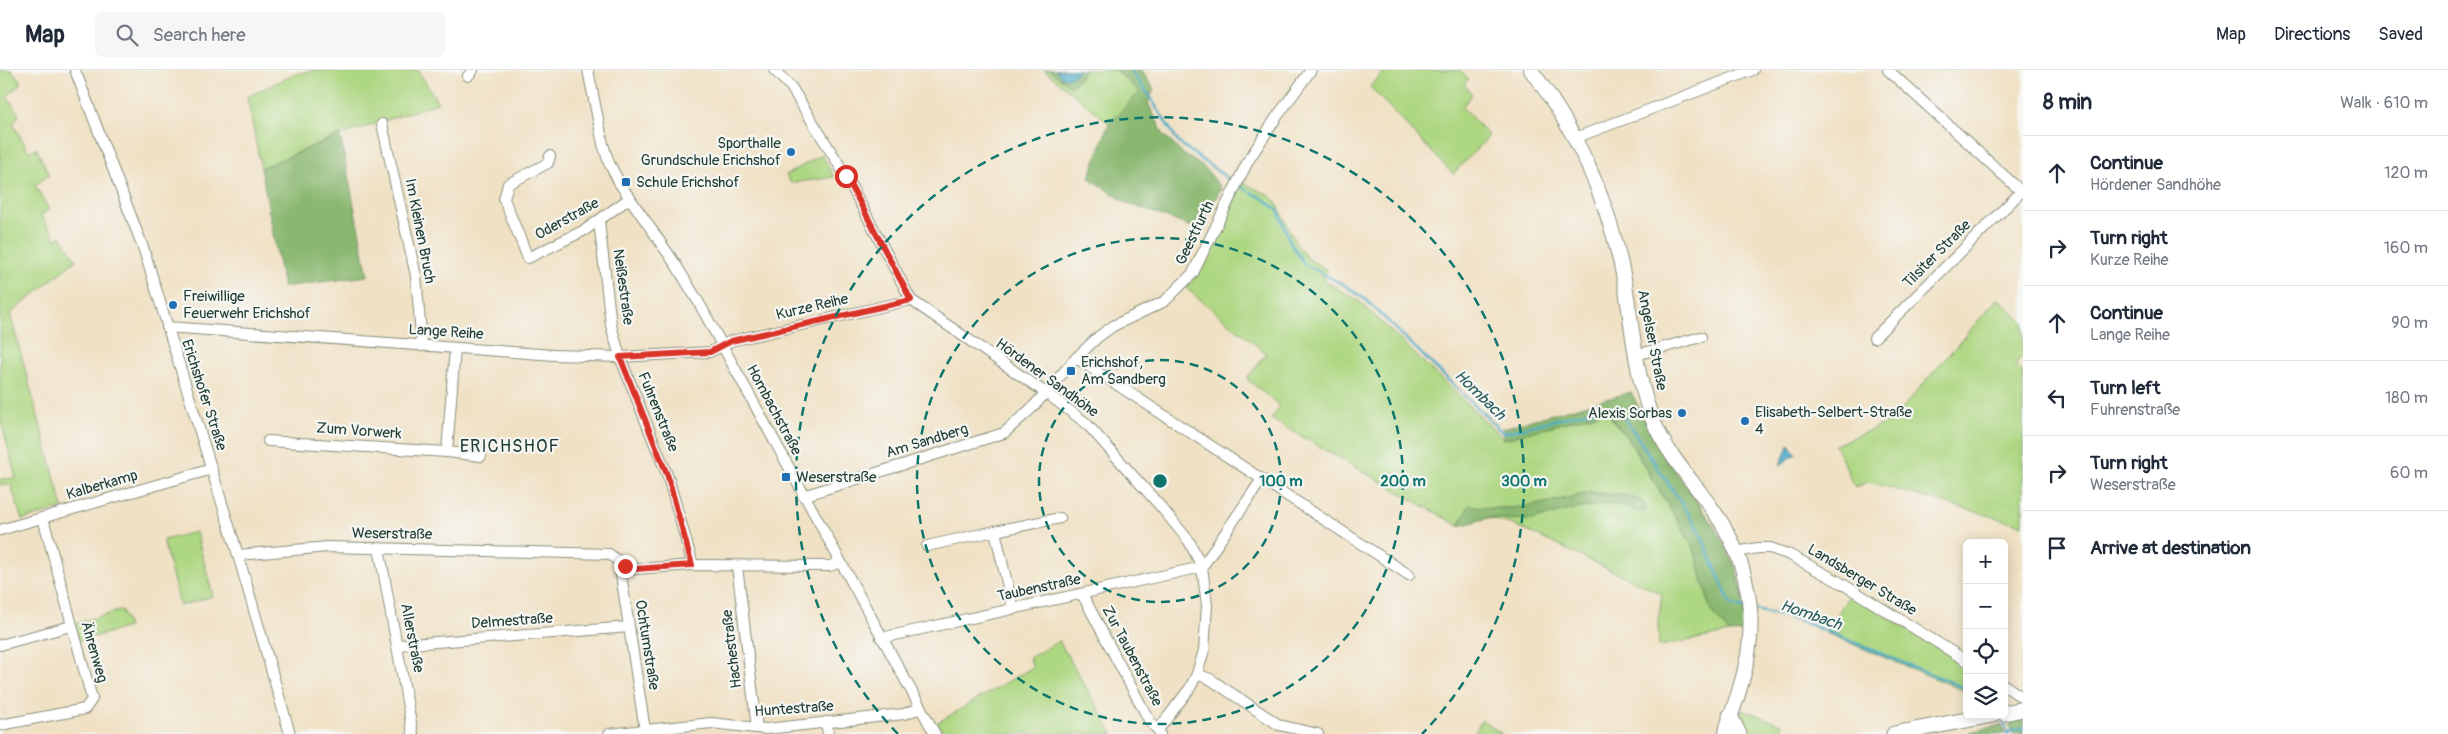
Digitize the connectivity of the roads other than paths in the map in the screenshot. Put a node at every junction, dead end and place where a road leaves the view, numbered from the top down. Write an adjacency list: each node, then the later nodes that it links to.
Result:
1 (75, 70): 15 (street, Erichshofer Straße)
2 (588, 70): 12 (street, Hombachstraße)
3 (774, 70): 14 (street, Hördener Sandhöhe)
4 (1311, 70): 23 (street, Geestfurth)
5 (1531, 70): 9 (main road, Angelser Straße)
6 (1753, 70): 9 (street)
7 (1888, 70): 11 (street)
8 (382, 124): 18 (street, Im Kleinen Bruch)
9 (1575, 138): 21 (main road, Angelser Straße)
10 (550, 156): 13 (street, Oderstraße)
11 (2022, 193): 17 (street, Tilsiter Straße)
12 (630, 198): 13 (street, Oderstraße); 19 (street, Hombachstraße)
13 (599, 221): 22 (street, Neißestraße)
14 (911, 300): 19 (street, Kurze Reihe); 24 (street, Hördener Sandhöhe)
15 (167, 327): 18 (street, Lange Reihe); 28 (street, Erichshofer Straße)
16 (1701, 337): 21 (street)
17 (1874, 338)
18 (422, 346): 20 (street, Lange Reihe)
19 (722, 346): 22 (street, Lange Reihe); 30 (street, Hombachstraße)
20 (455, 348): 22 (street, Lange Reihe); 26 (street)
21 (1636, 355): 37 (main road, Angelser Straße)
22 (620, 357): 40 (street, Fuhrenstraße)
23 (1076, 358): 24 (street, Geestfurth); 29 (street)
24 (1046, 393): 30 (street, Am Sandberg); 43 (street, Hördener Sandhöhe)
25 (268, 441): 26 (street, Zum Vorwerk)
26 (447, 452): 27 (street, Zum Vorwerk)
27 (481, 456)
28 (212, 469): 31 (street, Kalberkamp); 38 (street, Erichshofer Straße)
29 (1262, 479): 43 (street); 44 (street)
30 (803, 496): 39 (street, Hombachstraße)
31 (43, 518): 33 (street, Kalberkamp); 47 (street, Ährenweg)
32 (1060, 518): 34 (street)
33 (0, 530)
34 (995, 532): 35 (street); 46 (street)
35 (927, 546)
36 (379, 548): 38 (street, Weserstraße); 41 (street, Weserstraße); 51 (street, Allerstraße)
37 (1736, 552): 52 (street, Landsberger Straße); 62 (main road, Angelser Straße)
38 (238, 554): 65 (street, Erichshofer Straße)
39 (840, 562): 42 (street, Weserstraße); 49 (street, Hombachstraße)
40 (692, 565): 41 (street, Weserstraße); 42 (street, Weserstraße)
41 (625, 566): 48 (street, Ochtumstraße)
42 (737, 566): 60 (street, Hachestraße)
43 (1202, 567): 45 (street, Taubenstraße); 53 (street, Hördener Sandhöhe)
44 (1409, 575)
45 (1082, 594): 46 (street, Taubenstraße); 64 (street, Zur Taubenstraße)
46 (1013, 609): 49 (street, Taubenstraße)
47 (71, 626): 50 (street); 59 (street, Ährenweg)
48 (629, 627): 51 (street, Delmestraße); 63 (street, Ochtumstraße)
49 (881, 638): 56 (street, Hombachstraße)
50 (0, 645)
51 (398, 645): 66 (street, Allerstraße)
52 (1963, 659)
53 (1197, 674): 64 (street, Hördener Sandhöhe); 70 (street)
54 (2008, 688): 55 (street)
55 (2023, 698)
56 (921, 708): 58 (street, Huntestraße); 69 (street, Hombachstraße)
57 (1971, 719): 71 (main road)
58 (826, 722): 60 (street, Huntestraße); 68 (street)
59 (0, 725)
60 (757, 728): 61 (street, Huntestraße)
61 (724, 729): 63 (street, Huntestraße)
62 (1729, 729)
63 (645, 730): 67 (street, Huntestraße)
64 (1159, 732)
65 (290, 734)
66 (413, 734)
67 (610, 734)
68 (828, 734)
69 (935, 734)
70 (1318, 734)
71 (1894, 734)

